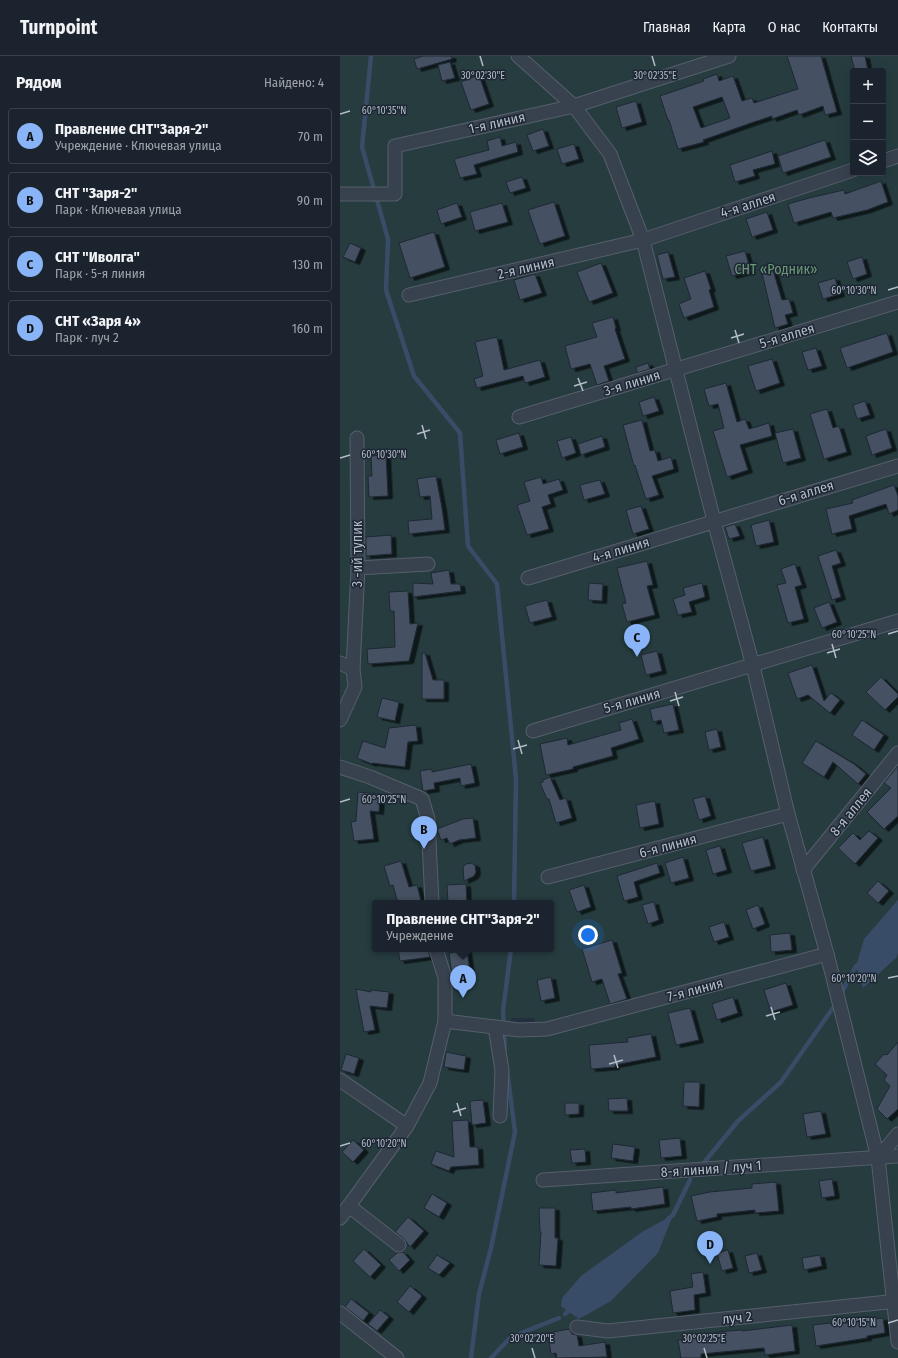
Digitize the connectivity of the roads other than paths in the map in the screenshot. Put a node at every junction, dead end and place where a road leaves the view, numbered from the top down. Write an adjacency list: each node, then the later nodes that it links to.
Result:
1 (518, 56): 3 (street)
2 (729, 56): 3 (street, 1-я линия)
3 (574, 106): 7 (street, 1-я линия); 8 (street)
4 (898, 156): 5 (street)
5 (886, 160)
6 (850, 171): 8 (street, 4-я аллея)
7 (340, 194)
8 (643, 240): 9 (street, 2-я линия); 11 (street)
9 (409, 296)
10 (898, 302): 11 (street, 5-я аллея)
11 (676, 370): 12 (street, 3-я линия); 15 (street)
12 (519, 417)
13 (357, 438): 17 (street, 3 -ий тупик)
14 (898, 466): 15 (street, 6-я аллея)
15 (714, 521): 18 (street, 4-я линия); 21 (street)
16 (428, 564): 17 (street)
17 (358, 568): 22 (street, 3 -ий тупик)
18 (528, 578)
19 (898, 621): 21 (street, 5-я линия)
20 (340, 663): 22 (street)
21 (753, 666): 24 (street, 5-я линия); 27 (street)
22 (353, 669): 23 (street, 3 -ий тупик)
23 (340, 720)
24 (533, 730)
25 (898, 753): 28 (street, 8-я аллея)
26 (340, 767): 30 (street)
27 (788, 814): 28 (street); 29 (street, 6-я линия)
28 (803, 870): 32 (street)
29 (548, 877)
30 (432, 900)
31 (437, 952): 33 (street)
32 (827, 954): 34 (street, 7-я линия); 40 (street)
33 (445, 1021): 34 (street, 7-я линия); 37 (street)
34 (500, 1028): 36 (street)
35 (340, 1080): 37 (street)
36 (500, 1116)
37 (407, 1126): 42 (street)
38 (898, 1134): 40 (street)
39 (898, 1156): 40 (street, 8-я линия / луч 1)
40 (878, 1158): 41 (street, 8-я линия / луч 1); 45 (street)
41 (543, 1180)
42 (349, 1206): 43 (street); 44 (street)
43 (340, 1218)
44 (399, 1245)
45 (896, 1301): 47 (street, луч 2); 48 (street)
46 (340, 1313): 49 (street)
47 (577, 1326)
48 (898, 1342)
49 (397, 1358)

